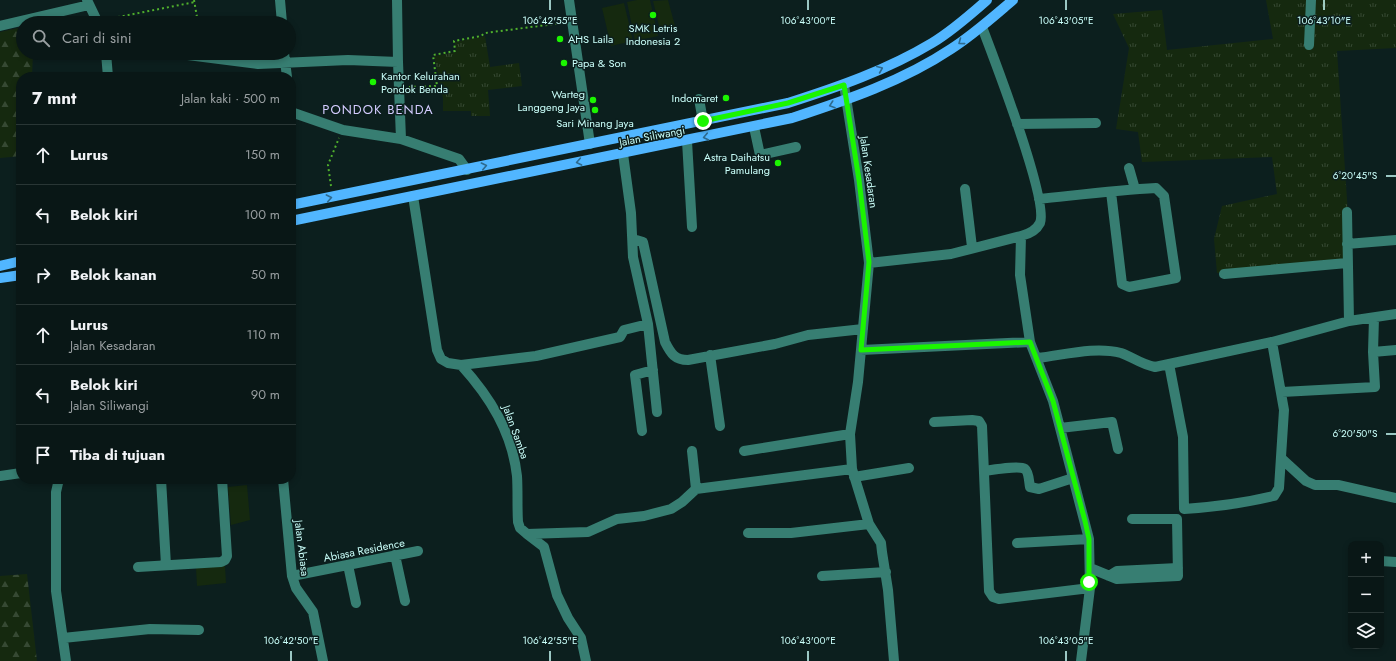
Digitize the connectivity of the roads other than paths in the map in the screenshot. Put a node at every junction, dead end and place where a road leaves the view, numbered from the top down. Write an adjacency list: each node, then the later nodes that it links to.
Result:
1 (280, 0): 10 (street)
2 (397, 0): 20 (street)
3 (569, 0): 33 (street)
4 (987, 0): 23 (main road, Jalan Siliwangi, one-way to 4)
5 (1013, 0): 13 (main road, Jalan Siliwangi)
6 (1311, 0): 14 (street)
7 (88, 3): 8 (street); 9 (street)
8 (38, 16)
9 (94, 16)
10 (281, 16)
11 (16, 22): 12 (street)
12 (0, 26)
13 (982, 27): 25 (main road, Jalan Siliwangi, one-way to 25); 29 (street)
14 (1309, 45)
15 (296, 58): 20 (street)
16 (107, 60): 21 (street)
17 (223, 60): 18 (street)
18 (269, 60)
19 (285, 60): 22 (street)
20 (398, 62): 31 (street)
21 (108, 72)
22 (286, 72)
23 (844, 85): 25 (street, Jalan Kesadaran); 27 (main road, Jalan Siliwangi)
24 (698, 99): 27 (street)
25 (846, 100): 30 (main road, Jalan Siliwangi, one-way to 30); 53 (street, Jalan Kesadaran)
26 (296, 114): 31 (street)
27 (703, 121): 33 (main road, Jalan Siliwangi)
28 (1096, 123): 29 (street)
29 (1017, 124): 42 (street)
30 (754, 127): 32 (main road, Jalan Siliwangi, one-way to 32); 34 (street)
31 (401, 139): 37 (street)
32 (687, 141): 35 (main road, Jalan Siliwangi); 46 (street)
33 (590, 144): 37 (main road, Jalan Siliwangi, one-way to 33)
34 (796, 147)
35 (623, 154): 41 (main road, Jalan Siliwangi, one-way to 41); 48 (street)
36 (1129, 168): 39 (street)
37 (467, 170): 43 (main road, Jalan Siliwangi, one-way to 37)
38 (965, 189): 51 (street)
39 (1135, 189): 40 (street); 40 (street)
40 (1111, 192): 42 (street)
41 (413, 196): 45 (main road, Jalan Siliwangi); 72 (street)
42 (1039, 199): 47 (street)
43 (296, 204)
44 (1347, 212): 50 (street)
45 (296, 220)
46 (692, 227)
47 (1021, 236): 51 (street); 64 (street)
48 (633, 239): 62 (street); 69 (street)
49 (1396, 240): 50 (street)
50 (1347, 244): 54 (street)
51 (972, 248): 53 (street)
52 (16, 262): 55 (main road)
53 (869, 262): 63 (street, Jalan Kesadaran)
54 (1347, 263): 56 (street); 61 (street)
55 (0, 266)
56 (1224, 274)
57 (16, 276): 58 (main road)
58 (0, 278)
59 (1396, 314): 60 (street)
60 (1374, 318): 61 (street); 68 (street)
61 (1349, 321): 65 (street)
62 (648, 324): 72 (street); 73 (street)
63 (863, 329): 66 (street, Jalan Kesadaran); 69 (street)
64 (1030, 342): 66 (street); 70 (street)
65 (1272, 342): 71 (street); 74 (street)
66 (861, 350): 80 (street, Jalan Kesadaran)
67 (1396, 350): 68 (street)
68 (1373, 352): 74 (street)
69 (710, 356): 77 (street)
70 (1038, 358): 71 (street); 78 (street)
71 (1169, 364): 84 (street)
72 (461, 365): 100 (street, Jalan Samba)
73 (653, 370): 75 (street); 79 (street)
74 (1282, 392): 84 (street)
75 (657, 412)
76 (934, 422): 86 (street)
77 (720, 426)
78 (1060, 428): 81 (street); 90 (street)
79 (642, 431)
80 (850, 434): 83 (street); 87 (street, Jalan Kesadaran)
81 (1118, 449)
82 (692, 451): 95 (street)
83 (744, 451)
84 (1282, 459): 96 (street)
85 (909, 468): 87 (street)
86 (984, 471): 90 (street); 114 (street)
87 (853, 473): 95 (street); 98 (street, Jalan Kesadaran)
88 (16, 474): 89 (street)
89 (0, 476)
90 (1073, 478): 101 (street)
91 (58, 484): 118 (street)
92 (161, 484): 107 (street)
93 (222, 484): 107 (street)
94 (283, 484): 112 (street, Jalan Abiasa)
95 (696, 489): 100 (street)
96 (1396, 498)
97 (1132, 519): 110 (street)
98 (869, 524): 99 (street); 111 (street, Jalan Kesadaran)
99 (748, 533)
100 (526, 534): 121 (street, Jalan Samba)
101 (1089, 539): 102 (street); 110 (street)
102 (1017, 543)
103 (418, 551): 104 (street, Abiasa Residence)
104 (395, 555): 108 (street, Abiasa Residence); 115 (street)
105 (1384, 561): 106 (street)
106 (1396, 562)
107 (166, 565): 109 (street)
108 (348, 565): 112 (street, Abiasa Residence); 116 (street)
109 (138, 567)
110 (1090, 568): 114 (street)
111 (886, 572): 113 (street); 122 (street, Jalan Kesadaran)
112 (292, 576): 120 (street, Jalan Abiasa)
113 (822, 576)
114 (1090, 588): 123 (street)
115 (404, 601)
116 (356, 603)
117 (199, 630): 118 (street)
118 (63, 638): 119 (street)
119 (66, 661)
120 (322, 661)
121 (586, 661)
122 (894, 661)
123 (1081, 661)

